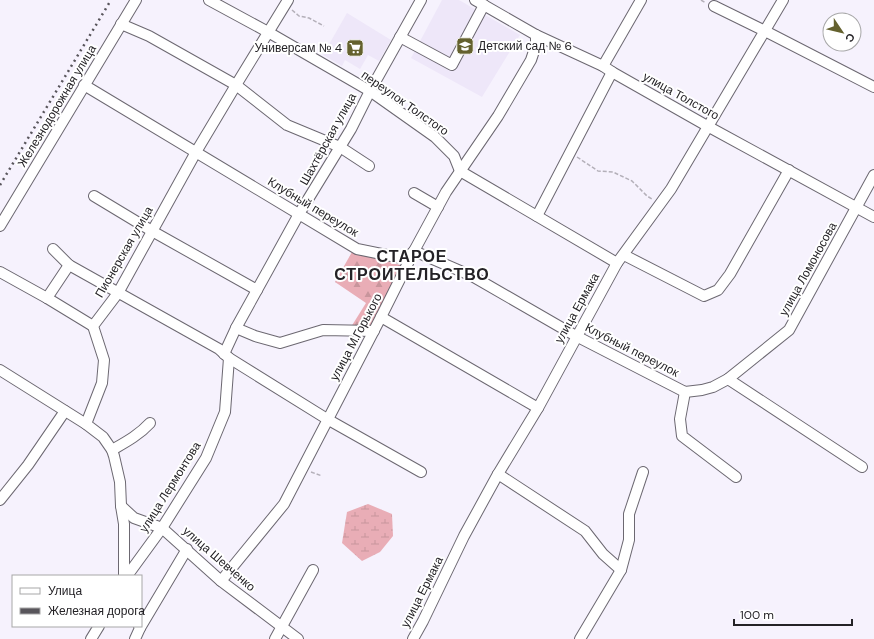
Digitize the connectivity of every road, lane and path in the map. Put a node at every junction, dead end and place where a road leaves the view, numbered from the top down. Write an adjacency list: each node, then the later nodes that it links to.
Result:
1 (136, 0): 9 (street, Железнодорожная улица)
2 (209, 0): 12 (street, переулок Толстого)
3 (421, 0): 14 (street, Шахтёрская улица)
4 (641, 0): 15 (street)
5 (783, 0): 11 (street, улица Ермака)
6 (287, 3): 10 (path); 12 (street, Пионерская улица)
7 (479, 3): 13 (street, улица Толстого); 14 (street)
8 (714, 6): 11 (street)
9 (121, 24): 17 (street, Железнодорожная улица); 18 (street)
10 (324, 26)
11 (765, 31): 19 (street); 21 (street, улица Ермака)
12 (268, 32): 18 (street, Пионерская улица); 20 (street, переулок Толстого)
13 (536, 35): 15 (street, улица Толстого); 27 (street, улица М.Горького)
14 (400, 37): 20 (street, Шахтёрская улица)
15 (603, 66): 16 (street, улица Толстого)
16 (612, 72): 21 (street, улица Толстого); 24 (street)
17 (84, 85): 23 (street, Клубный переулок); 37 (street, Железнодорожная улица)
18 (236, 85): 22 (street); 23 (street, Пионерская улица)
19 (874, 87)
20 (370, 91): 22 (street, Шахтёрская улица); 27 (street, переулок Толстого)
21 (709, 127): 26 (street, улица Толстого); 31 (street, улица Ермака)
22 (340, 147): 25 (street); 34 (street, Шахтёрская улица)
23 (196, 152): 34 (street, Клубный переулок); 38 (street, Пионерская улица)
24 (570, 153): 31 (path); 35 (street)
25 (369, 166)
26 (789, 170): 33 (street, улица Толстого); 41 (street)
27 (460, 171): 32 (street, улица М.Горького); 35 (street)
28 (874, 175): 33 (street, улица Ломоносова)
29 (414, 193): 32 (street)
30 (94, 196): 38 (street)
31 (661, 203): 41 (street, улица Ермака)
32 (438, 207): 40 (street, улица М.Горького)
33 (856, 208): 36 (street, улица Толстого); 55 (street, улица Ломоносова)
34 (300, 214): 40 (street, Клубный переулок); 45 (street, Шахтёрская улица)
35 (537, 216): 42 (street)
36 (874, 217)
37 (0, 226)
38 (152, 230): 45 (street); 46 (street, Пионерская улица)
39 (53, 249): 43 (street)
40 (414, 251): 48 (street, улица М.Горького); 52 (street, Клубный переулок)
41 (624, 254): 42 (street, улица Ермака)
42 (617, 263): 52 (street, улица Ермака)
43 (69, 265): 46 (street); 47 (street)
44 (0, 272): 47 (street)
45 (257, 290): 50 (street, Шахтёрская улица)
46 (118, 293): 49 (street, Пионерская улица); 53 (street)
47 (47, 298): 49 (street)
48 (381, 317): 51 (street, улица М.Горького); 57 (street)
49 (93, 326): 61 (street)
50 (236, 328): 51 (street); 53 (street, Шахтёрская улица)
51 (374, 331): 59 (street, улица М.Горького)
52 (576, 336): 56 (street, Клубный переулок); 57 (street, улица Ермака)
53 (227, 356): 59 (street); 72 (street, улица Лермонтова)
54 (0, 370): 58 (street)
55 (728, 379): 56 (street, улица Ломоносова); 63 (street)
56 (685, 392): 69 (street)
57 (538, 408): 67 (street, улица Ермака)
58 (65, 411): 61 (street); 70 (street)
59 (327, 419): 64 (street, улица М.Горького); 65 (street)
60 (150, 423): 62 (street)
61 (86, 424): 62 (street)
62 (112, 450): 71 (street)
63 (862, 467)
64 (302, 468): 68 (path); 78 (street, улица М.Горького)
65 (421, 472)
66 (643, 472): 75 (street)
67 (498, 474): 75 (street); 87 (street, улица Ермака)
68 (322, 476)
69 (736, 477)
70 (0, 500)
71 (121, 506): 72 (street, улица Шевченко); 76 (street)
72 (162, 528): 73 (street, улица Шевченко); 77 (street, улица Лермонтова)
73 (187, 550): 78 (street, улица Шевченко); 79 (street)
74 (313, 570): 80 (street)
75 (621, 570): 88 (street)
76 (126, 575)
77 (127, 575)
78 (221, 582): 80 (street, улица Шевченко)
79 (142, 624)
80 (282, 626): 85 (street); 86 (street, улица Шевченко)
81 (98, 627): 83 (street)
82 (140, 627): 84 (street)
83 (91, 639)
84 (135, 639)
85 (275, 639)
86 (298, 639)
87 (413, 639)
88 (580, 639)

